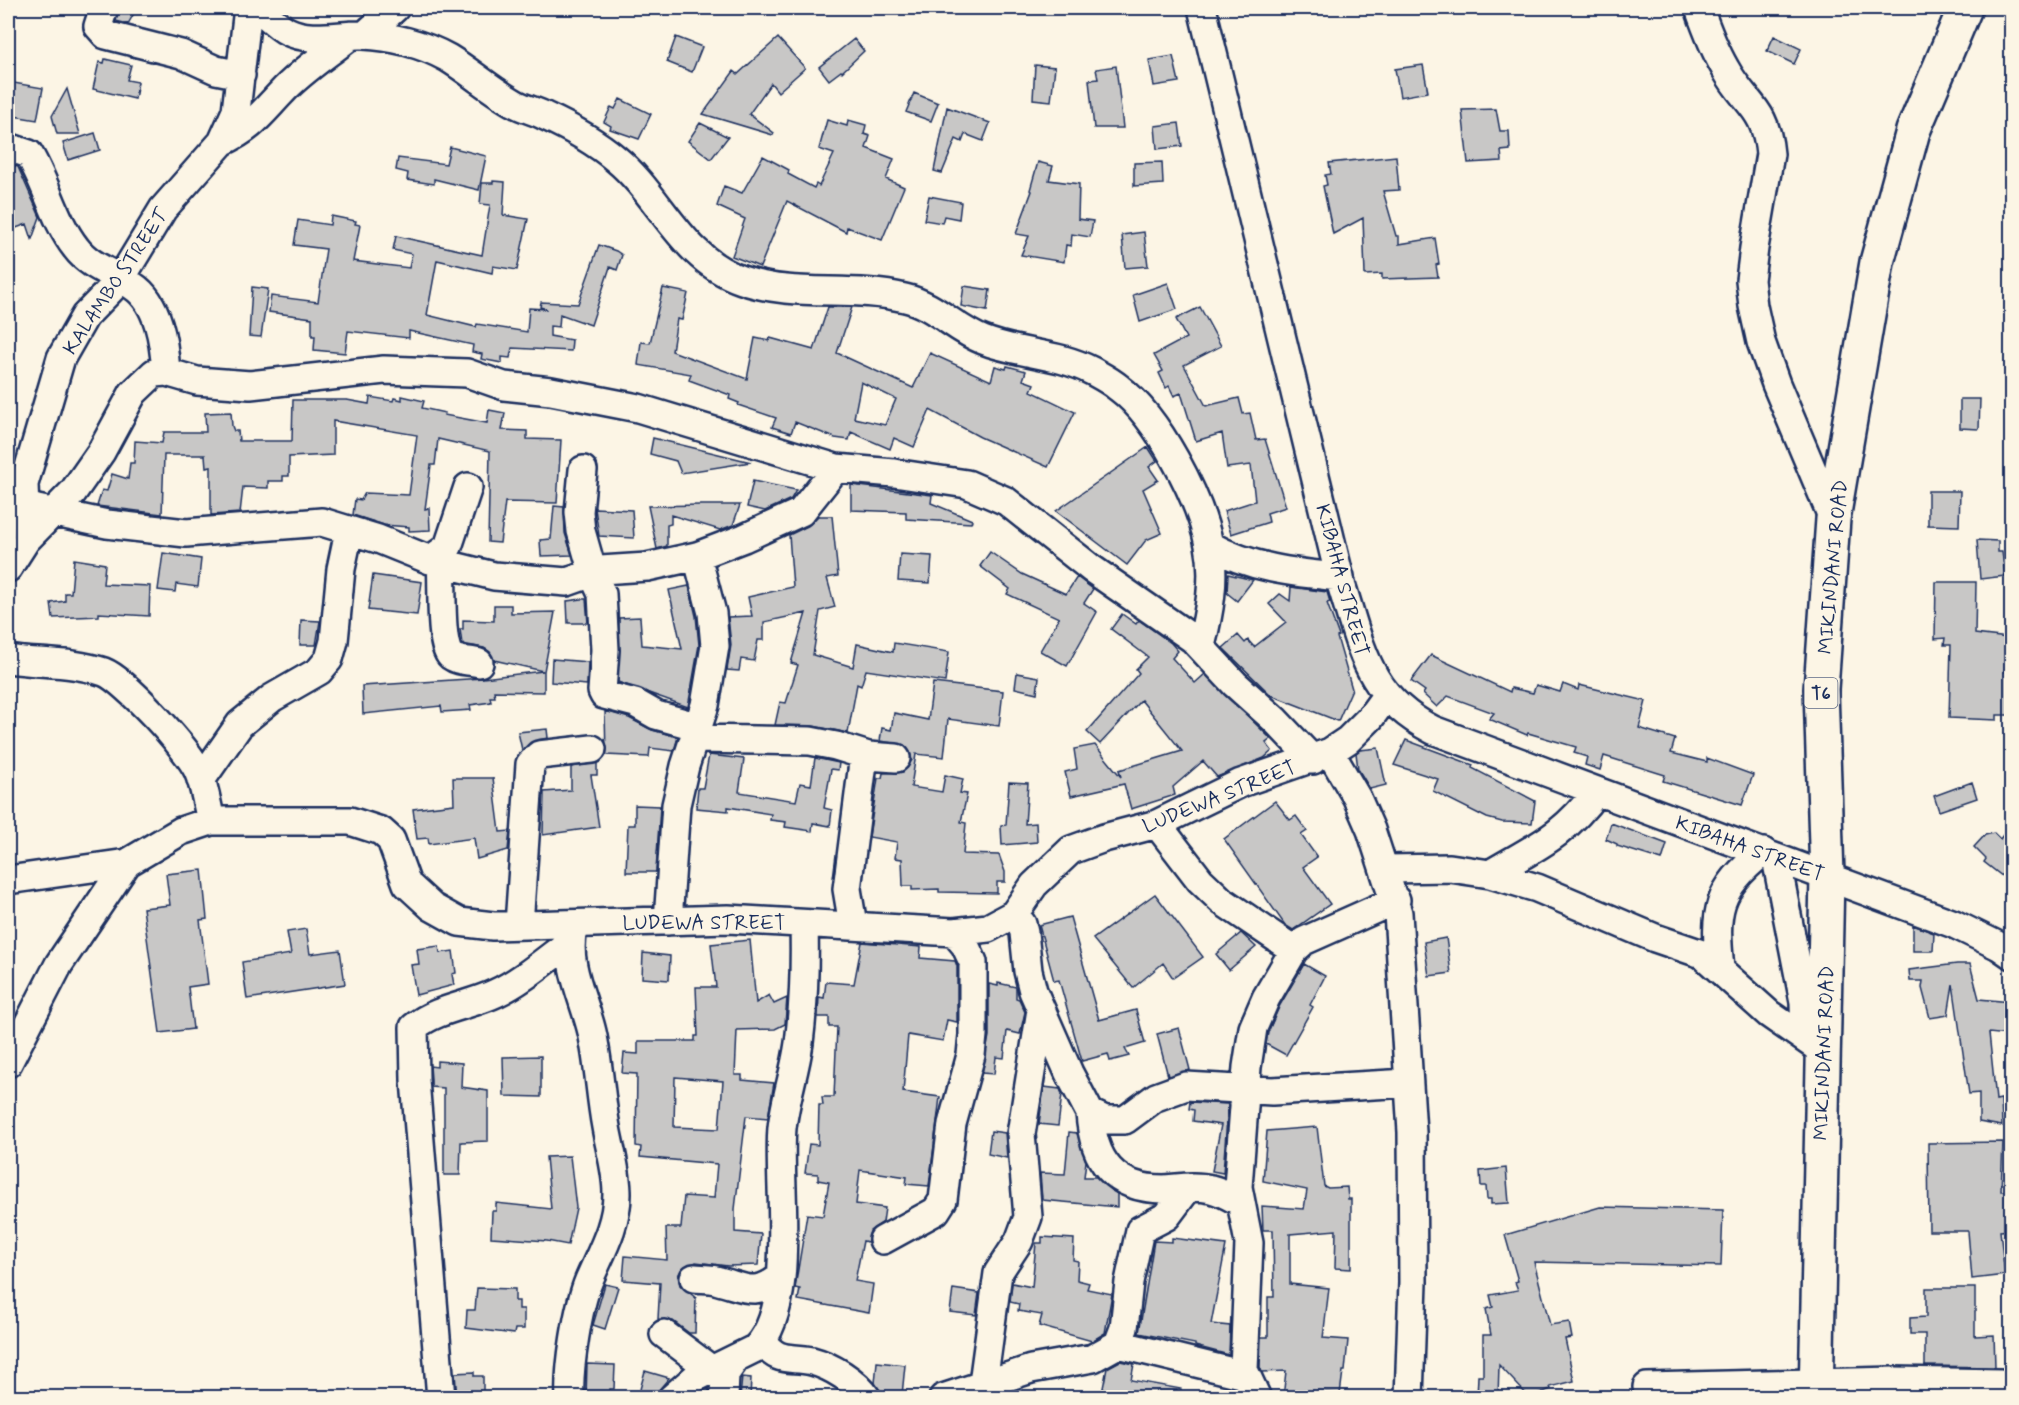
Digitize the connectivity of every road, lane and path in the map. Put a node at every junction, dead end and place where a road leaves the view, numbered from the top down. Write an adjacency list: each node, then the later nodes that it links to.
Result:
1 (104, 8): 9 (street)
2 (248, 8): 9 (street, KALAMBO STREET)
3 (258, 8): 8 (street)
4 (395, 8): 8 (street)
5 (1202, 8): 27 (street, KIBAHA STREET)
6 (1699, 8): 19 (street)
7 (1965, 8): 19 (highway, MIKINDANI ROAD / T6)
8 (357, 35): 10 (street); 22 (street)
9 (241, 75): 10 (street, KALAMBO STREET)
10 (222, 142): 12 (street, KALAMBO STREET)
11 (8, 147): 12 (street)
12 (120, 280): 13 (street); 17 (street, KALAMBO STREET)
13 (166, 372): 14 (street); 18 (street)
14 (836, 468): 23 (street); 28 (street)
15 (583, 470): 26 (street)
16 (468, 487): 24 (street)
17 (15, 502): 18 (street); 21 (street, KALAMBO STREET)
18 (55, 513): 20 (street); 21 (street)
19 (1833, 519): 45 (highway, MIKINDANI ROAD / T6)
20 (349, 531): 24 (street); 37 (street)
21 (26, 540): 25 (street)
22 (1209, 545): 27 (street); 28 (street)
23 (697, 556): 26 (street); 32 (street)
24 (435, 561): 26 (street); 30 (street)
25 (8, 568)
26 (594, 572): 32 (street)
27 (1340, 577): 31 (street, KIBAHA STREET)
28 (1201, 646): 35 (street)
29 (8, 659): 37 (street)
30 (479, 663)
31 (1386, 696): 35 (street, LUDEWA STREET); 38 (street, KIBAHA STREET)
32 (697, 733): 34 (street); 49 (street)
33 (592, 749): 51 (street)
34 (864, 755): 36 (street); 52 (street)
35 (1321, 756): 40 (street, LUDEWA STREET); 43 (street)
36 (896, 758)
37 (201, 780): 39 (street)
38 (1597, 791): 41 (street, KIBAHA STREET); 44 (street)
39 (212, 821): 42 (street, LUDEWA STREET); 51 (street, LUDEWA STREET)
40 (1157, 824): 48 (street, LUDEWA STREET); 55 (street)
41 (1769, 855): 45 (street, KIBAHA STREET); 57 (street); 59 (street)
42 (127, 863): 46 (street, LUDEWA STREET); 60 (street)
43 (1386, 869): 44 (street); 47 (street)
44 (1490, 874): 57 (street)
45 (1827, 876): 56 (street, KIBAHA STREET); 59 (highway, MIKINDANI ROAD / T6)
46 (8, 880)
47 (1396, 900): 55 (street); 61 (street)
48 (1014, 914): 54 (street, LUDEWA STREET); 58 (street)
49 (668, 921): 50 (street, LUDEWA STREET); 53 (street, LUDEWA STREET)
50 (804, 924): 52 (street, LUDEWA STREET); 68 (street)
51 (519, 925): 53 (street, LUDEWA STREET)
52 (852, 925): 54 (street, LUDEWA STREET)
53 (573, 932): 79 (street); 80 (street)
54 (954, 932): 66 (street)
55 (1294, 950): 62 (street)
56 (2012, 955)
57 (1720, 968): 59 (street)
58 (1041, 1010): 63 (street); 76 (street)
59 (1813, 1045): 77 (highway, MIKINDANI ROAD / T6)
60 (8, 1063)
61 (1408, 1083): 62 (street); 84 (street)
62 (1247, 1089): 63 (street); 65 (street)
63 (1090, 1113): 64 (street)
64 (1188, 1188): 65 (street); 71 (street)
65 (1240, 1202): 74 (street)
66 (882, 1240)
67 (694, 1278): 68 (street)
68 (779, 1278): 70 (street)
69 (664, 1334): 72 (street)
70 (762, 1341): 72 (street); 78 (street)
71 (1118, 1344): 74 (street); 76 (street)
72 (723, 1365): 81 (street); 82 (street)
73 (2000, 1383): 77 (street)
74 (1251, 1386)
75 (1647, 1387): 77 (street)
76 (987, 1390): 83 (street)
77 (1816, 1390)
78 (870, 1397)
79 (441, 1398)
80 (570, 1398)
81 (672, 1398)
82 (724, 1398)
83 (943, 1398)
84 (1409, 1398)

